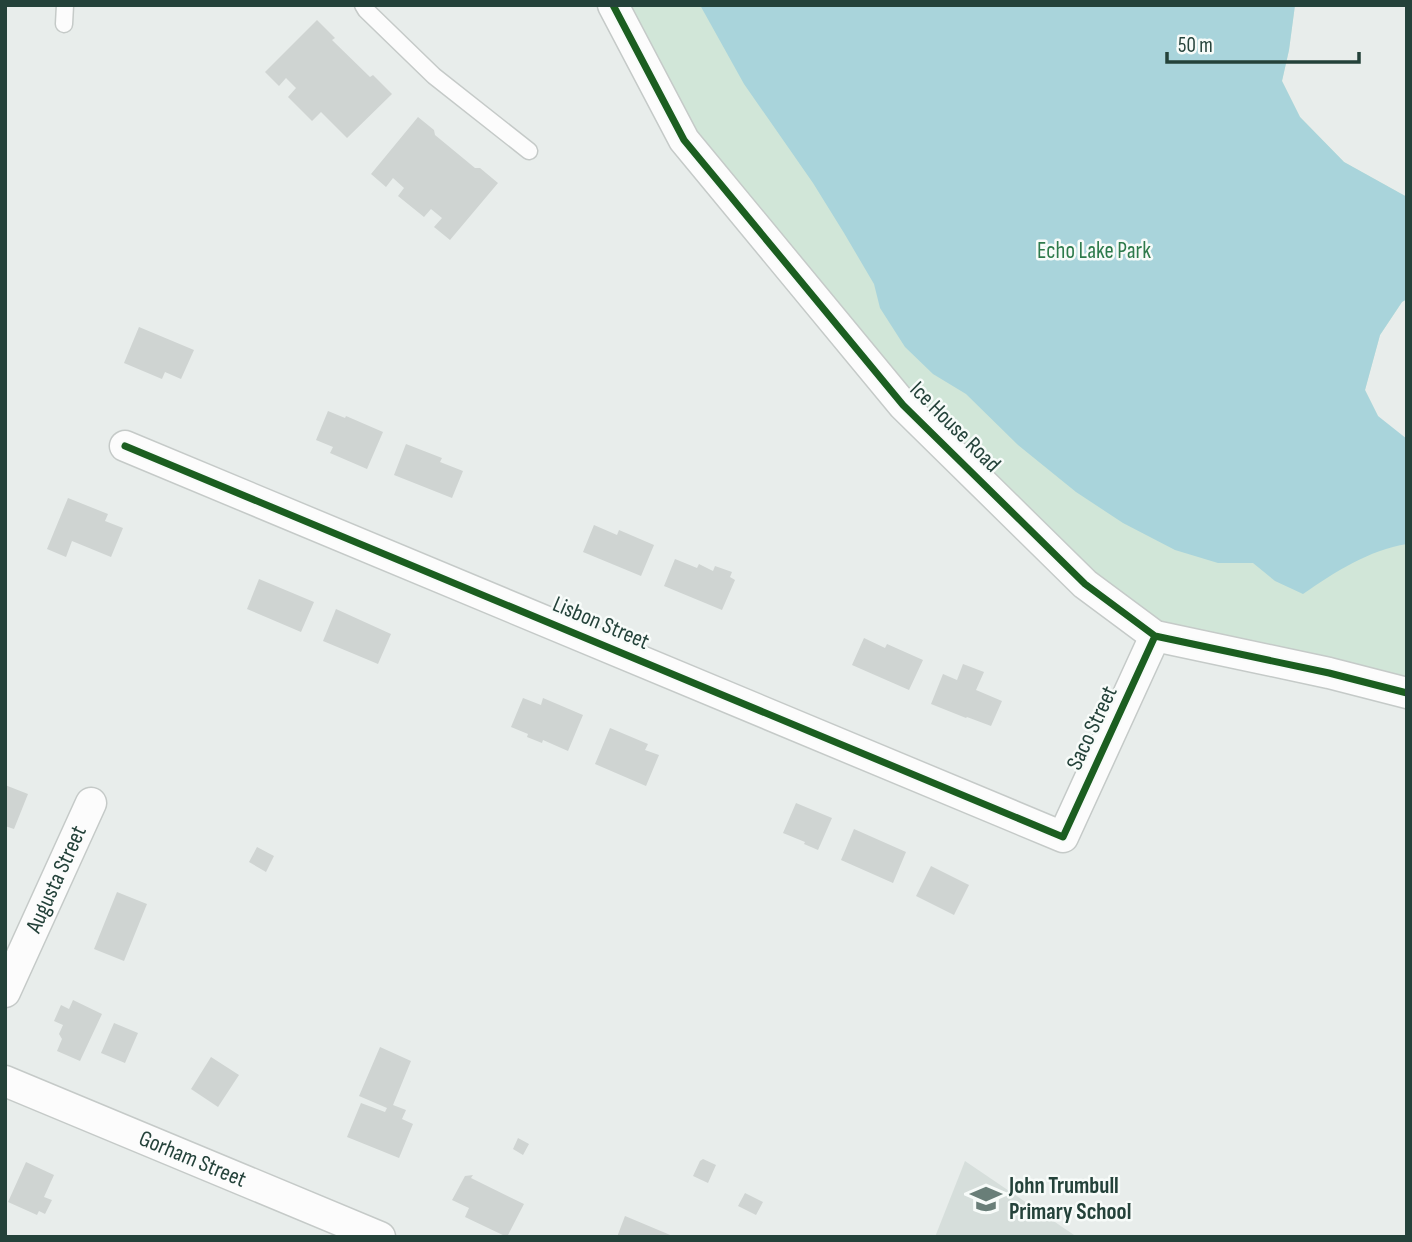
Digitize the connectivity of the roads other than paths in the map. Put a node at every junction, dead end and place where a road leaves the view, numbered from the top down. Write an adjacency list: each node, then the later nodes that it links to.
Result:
1 (65, 5): 4 (lane)
2 (363, 5): 5 (lane)
3 (613, 5): 7 (street, Ice House Road)
4 (64, 24)
5 (529, 151)
6 (125, 446): 10 (street, Lisbon Street)
7 (1155, 636): 8 (street, Ice House Road); 10 (street, Saco Street)
8 (1407, 693)
9 (91, 803): 11 (street, Augusta Street)
10 (1063, 837)
11 (5, 992)
12 (5, 1081): 13 (street, Gorham Street)
13 (380, 1237)

